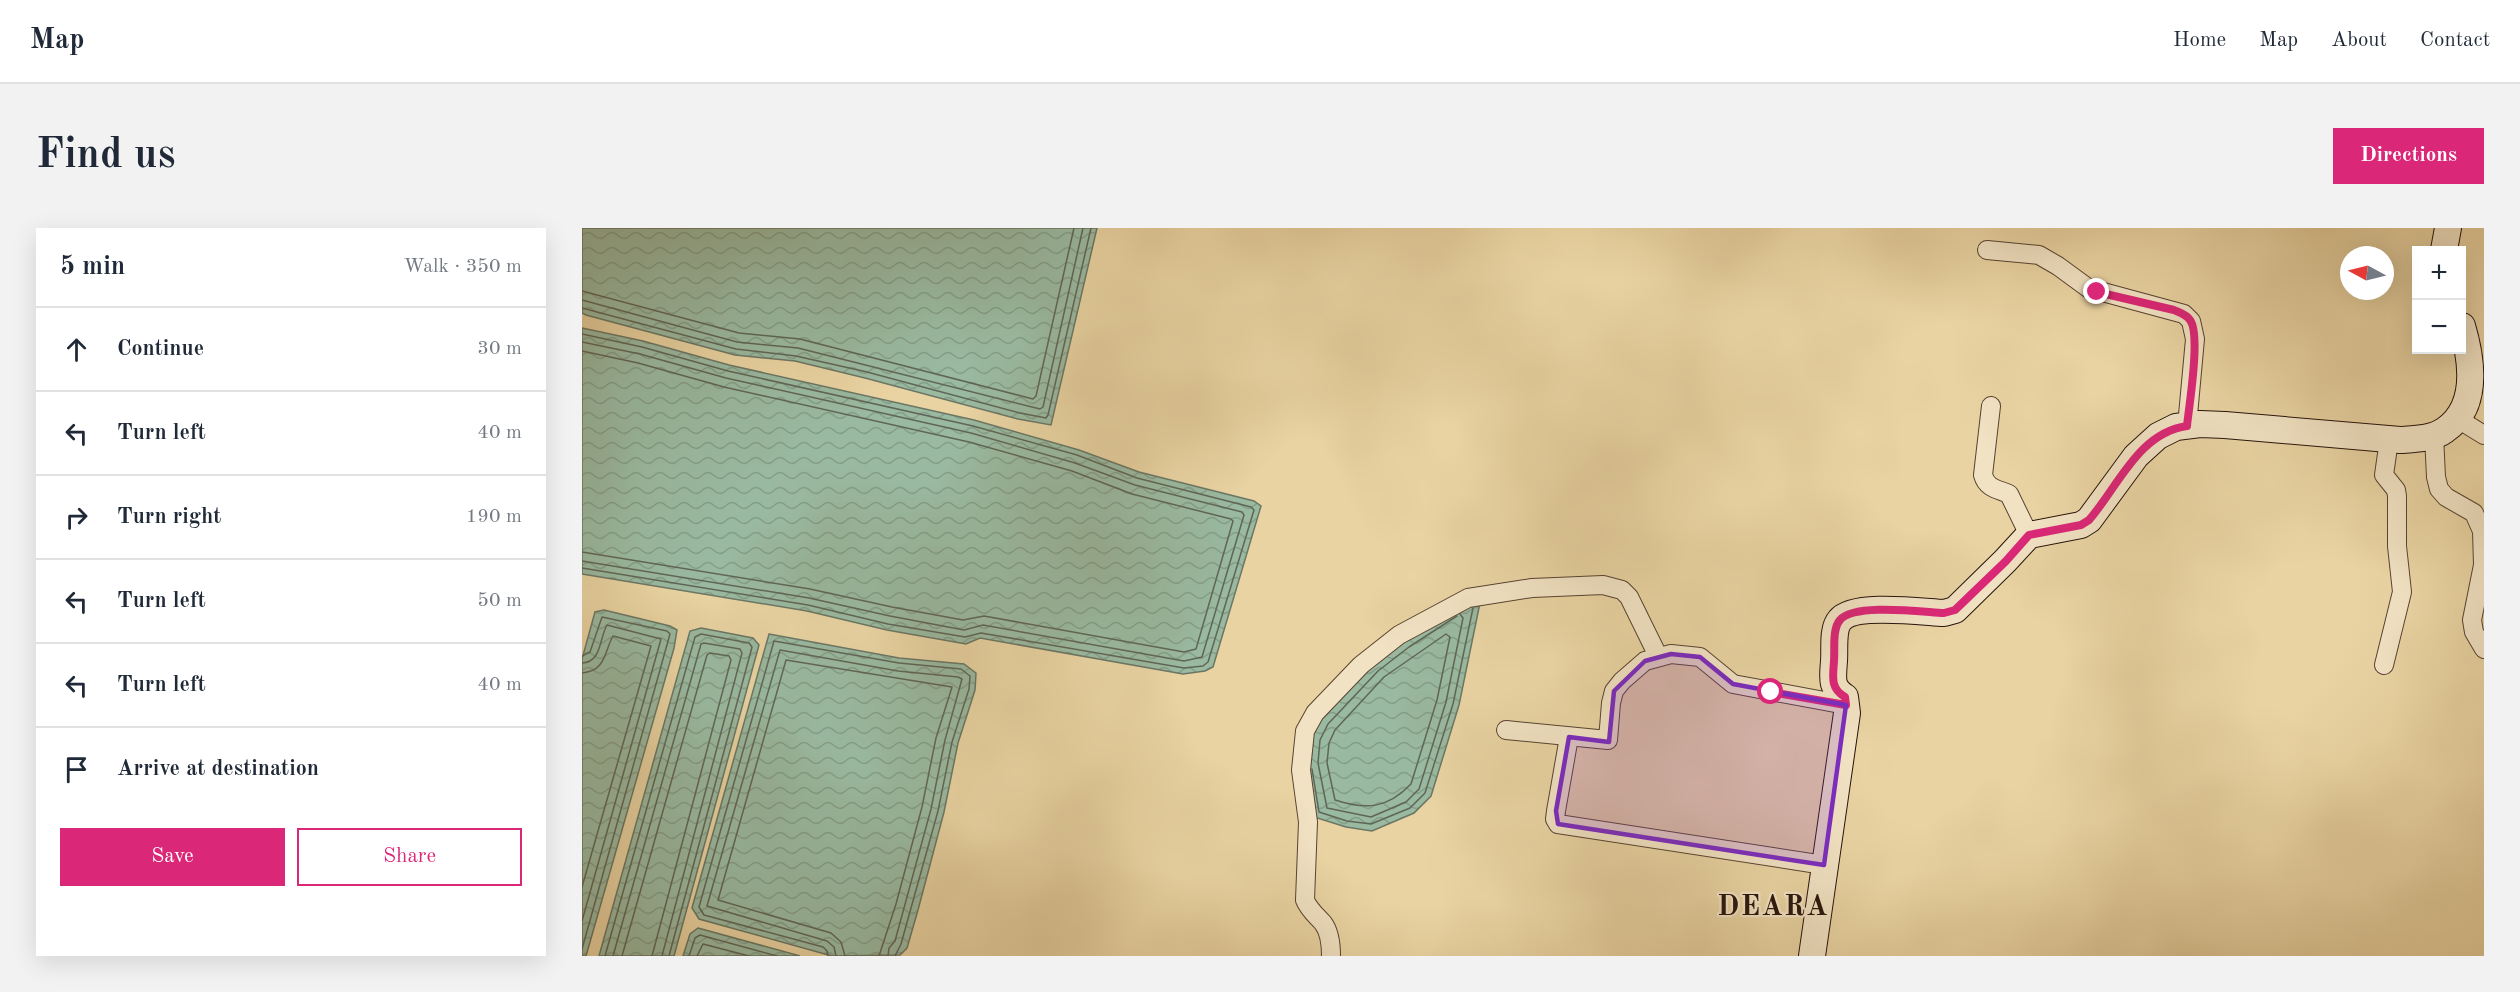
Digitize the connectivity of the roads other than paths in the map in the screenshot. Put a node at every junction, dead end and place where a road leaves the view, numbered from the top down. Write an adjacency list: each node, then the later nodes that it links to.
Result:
1 (2448, 228): 2 (main road)
2 (2445, 246)
3 (1987, 250): 7 (street)
4 (2466, 346): 6 (main road)
5 (1991, 406): 11 (street)
6 (2458, 419): 8 (main road); 9 (street)
7 (2187, 426): 10 (main road); 11 (main road)
8 (2434, 435): 10 (main road); 12 (street)
9 (2484, 435)
10 (2389, 440): 14 (street)
11 (2029, 535): 15 (main road)
12 (2484, 649)
13 (1658, 656): 15 (street); 17 (street); 19 (street)
14 (2384, 665)
15 (1846, 705): 18 (main road)
16 (1506, 730): 17 (street)
17 (1569, 737): 18 (street)
18 (1824, 865): 20 (main road)
19 (1331, 956)
20 (1812, 956)

